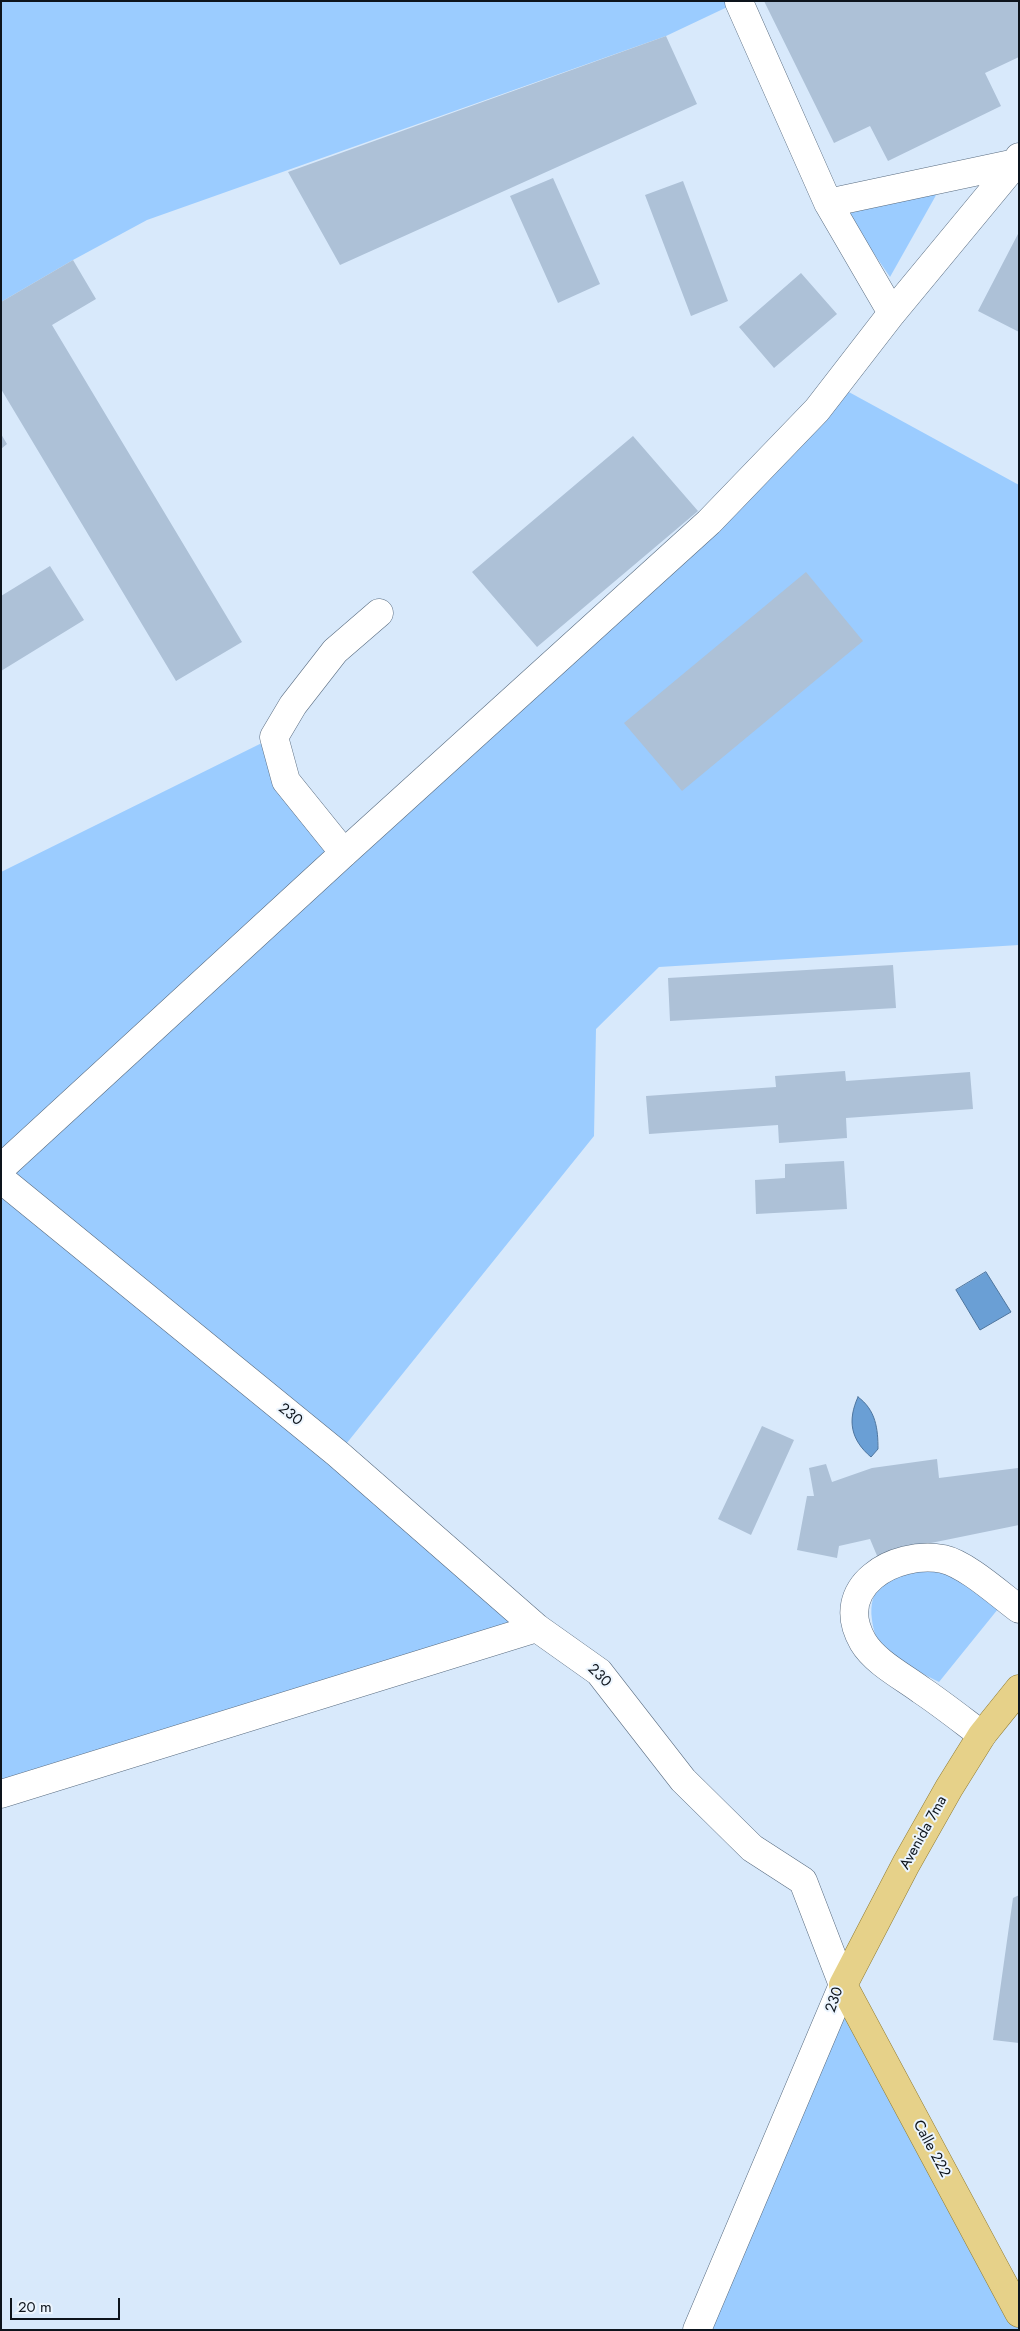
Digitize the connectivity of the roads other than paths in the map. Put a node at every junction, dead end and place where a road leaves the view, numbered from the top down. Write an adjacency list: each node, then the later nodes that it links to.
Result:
1 (739, 2): 3 (street)
2 (1018, 160): 3 (street); 4 (street)
3 (828, 203): 4 (street)
4 (892, 312): 6 (street)
5 (379, 613): 6 (street)
6 (344, 852): 7 (street)
7 (1, 1168)
8 (1, 1179): 10 (street, 230)
9 (1019, 1608): 12 (street)
10 (537, 1628): 13 (street); 14 (street, 230)
11 (1019, 1689): 12 (main road, Avenida 7ma)
12 (982, 1735): 14 (main road, Avenida 7ma)
13 (1, 1794)
14 (843, 1985): 15 (main road, Calle 222); 16 (street, 230)
15 (1019, 2313)
16 (697, 2330)

